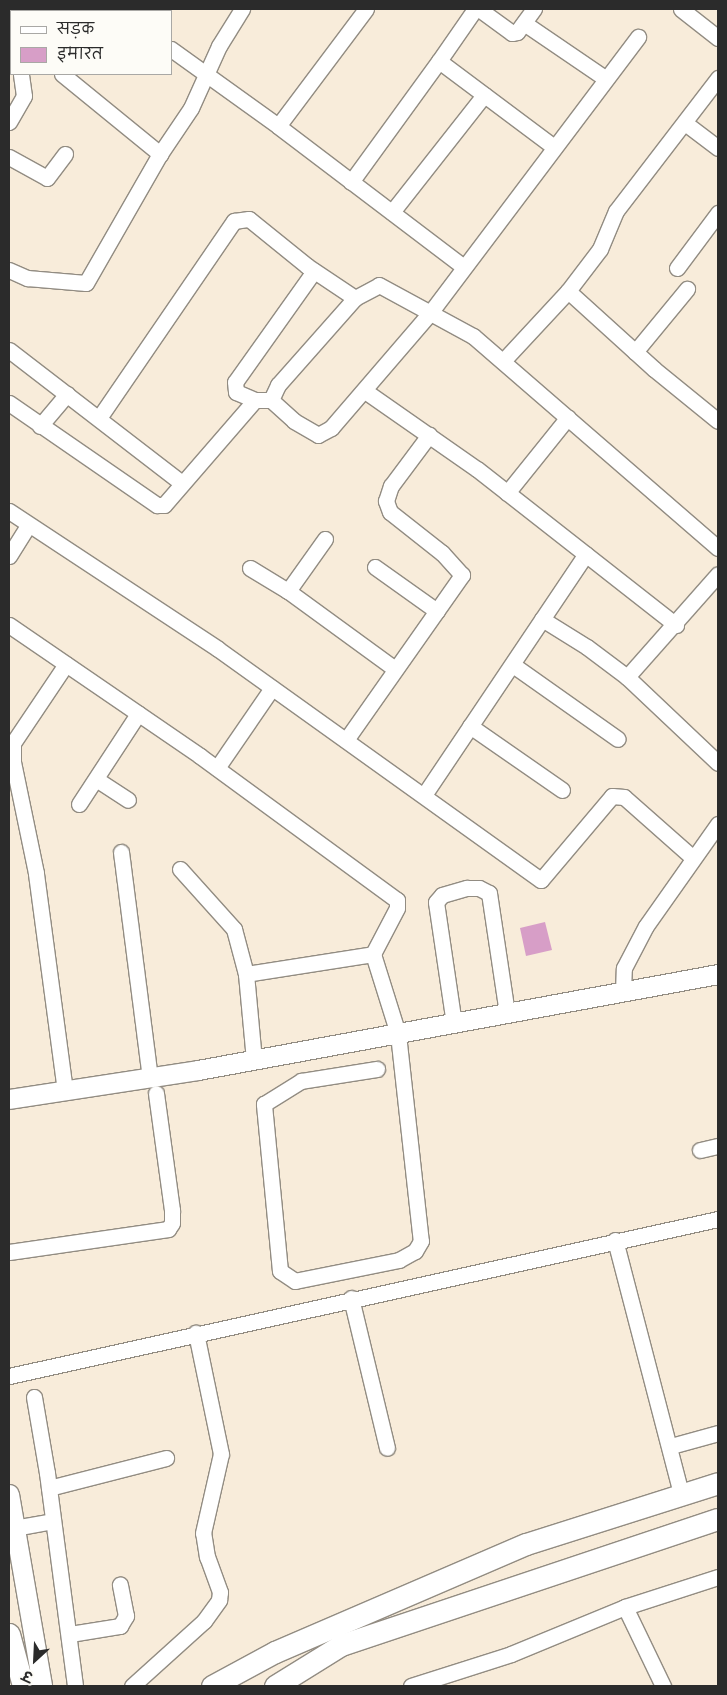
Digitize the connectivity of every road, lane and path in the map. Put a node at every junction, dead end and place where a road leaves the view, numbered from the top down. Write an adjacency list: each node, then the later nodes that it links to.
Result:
1 (242, 9): 13 (street)
2 (366, 9): 19 (street)
3 (477, 9): 6 (street); 10 (street)
4 (534, 9): 6 (street)
5 (688, 11): 8 (street)
6 (524, 23): 15 (street)
7 (638, 37): 15 (street)
8 (718, 38)
9 (172, 50): 13 (street)
10 (439, 62): 16 (street); 25 (street)
11 (22, 75): 17 (street)
12 (63, 75): 23 (street)
13 (206, 76): 19 (street); 23 (street)
14 (718, 78): 18 (street)
15 (606, 79): 20 (street)
16 (484, 95): 20 (street); 26 (street)
17 (9, 122)
18 (685, 124): 21 (street); 33 (street)
19 (278, 126): 25 (street)
20 (554, 147): 28 (street)
21 (718, 148)
22 (65, 154): 24 (street)
23 (160, 154): 30 (street)
24 (9, 157)
25 (351, 182): 26 (street)
26 (392, 212): 28 (street)
27 (718, 213): 29 (street)
28 (464, 267): 35 (street)
29 (677, 268)
30 (9, 270)
31 (314, 271): 34 (street); 41 (street); 45 (street)
32 (687, 289): 37 (street)
33 (568, 290): 37 (street); 38 (street)
34 (355, 298): 35 (street); 42 (street)
35 (430, 313): 38 (street); 39 (street)
36 (9, 350): 40 (street)
37 (635, 352): 46 (street)
38 (503, 361): 44 (street)
39 (365, 391): 42 (street); 48 (street)
40 (67, 394): 45 (street); 47 (street)
41 (255, 400): 42 (street); 49 (street)
42 (271, 400)
43 (9, 403): 47 (street)
44 (568, 417): 50 (street); 54 (street)
45 (98, 418): 49 (street)
46 (718, 421)
47 (40, 426): 49 (street)
48 (429, 436): 50 (street); 61 (street)
49 (182, 483)
50 (507, 492): 55 (street)
51 (9, 511): 52 (street)
52 (28, 525): 56 (street); 69 (street)
53 (325, 539): 60 (street)
54 (718, 548)
55 (586, 554): 62 (street); 64 (street)
56 (9, 556)
57 (375, 567): 61 (street)
58 (250, 568): 60 (street)
59 (718, 574): 64 (street)
60 (288, 591): 67 (street)
61 (437, 610): 67 (street)
62 (542, 619): 66 (street); 68 (street)
63 (9, 625): 65 (street)
64 (676, 625): 68 (street)
65 (66, 664): 70 (street); 95 (street)
66 (513, 665): 71 (street); 72 (street)
67 (395, 668): 73 (street)
68 (627, 678): 74 (street)
69 (272, 688): 73 (street); 75 (street)
70 (138, 714): 75 (street); 76 (street)
71 (470, 726): 77 (street); 78 (street)
72 (618, 739)
73 (346, 740): 78 (street)
74 (718, 763)
75 (217, 768): 85 (street)
76 (96, 780): 79 (street); 80 (street)
77 (562, 790)
78 (424, 795): 83 (street)
79 (128, 800)
80 (79, 804)
81 (718, 824): 83 (street)
82 (121, 852): 94 (street)
83 (693, 858): 88 (street)
84 (180, 869): 86 (street)
85 (373, 954): 86 (street); 91 (street)
86 (246, 974): 92 (street)
87 (718, 974): 88 (street)
88 (623, 992): 89 (street)
89 (507, 1014): 90 (street); 90 (street)
90 (454, 1024): 91 (street)
91 (398, 1034): 92 (street); 93 (street)
92 (254, 1060): 94 (street)
93 (377, 1069)
94 (153, 1085): 95 (street); 101 (street)
95 (64, 1090): 96 (street)
96 (9, 1099)
97 (718, 1146): 98 (street)
98 (700, 1150)
99 (718, 1219): 100 (street)
100 (616, 1240): 102 (street); 107 (street)
101 (9, 1252)
102 (351, 1298): 103 (street); 108 (street)
103 (196, 1333): 104 (street); 125 (street)
104 (9, 1376)
105 (34, 1397): 111 (street)
106 (718, 1433): 107 (street)
107 (671, 1446): 113 (street)
108 (387, 1448)
109 (166, 1458): 111 (street)
110 (718, 1483): 113 (main road)
111 (49, 1488): 115 (street)
112 (9, 1494): 116 (street)
113 (681, 1494): 126 (main road)
114 (718, 1519): 127 (main road)
115 (52, 1521): 116 (street); 121 (street)
116 (14, 1528): 123 (street)
117 (718, 1577): 119 (street)
118 (120, 1585): 121 (street)
119 (625, 1607): 128 (street); 129 (street)
120 (9, 1634): 122 (main road)
121 (70, 1634): 124 (street)
122 (24, 1686)
123 (42, 1686)
124 (75, 1686)
125 (132, 1686)
126 (212, 1686)
127 (275, 1686)
128 (411, 1686)
129 (663, 1686)

